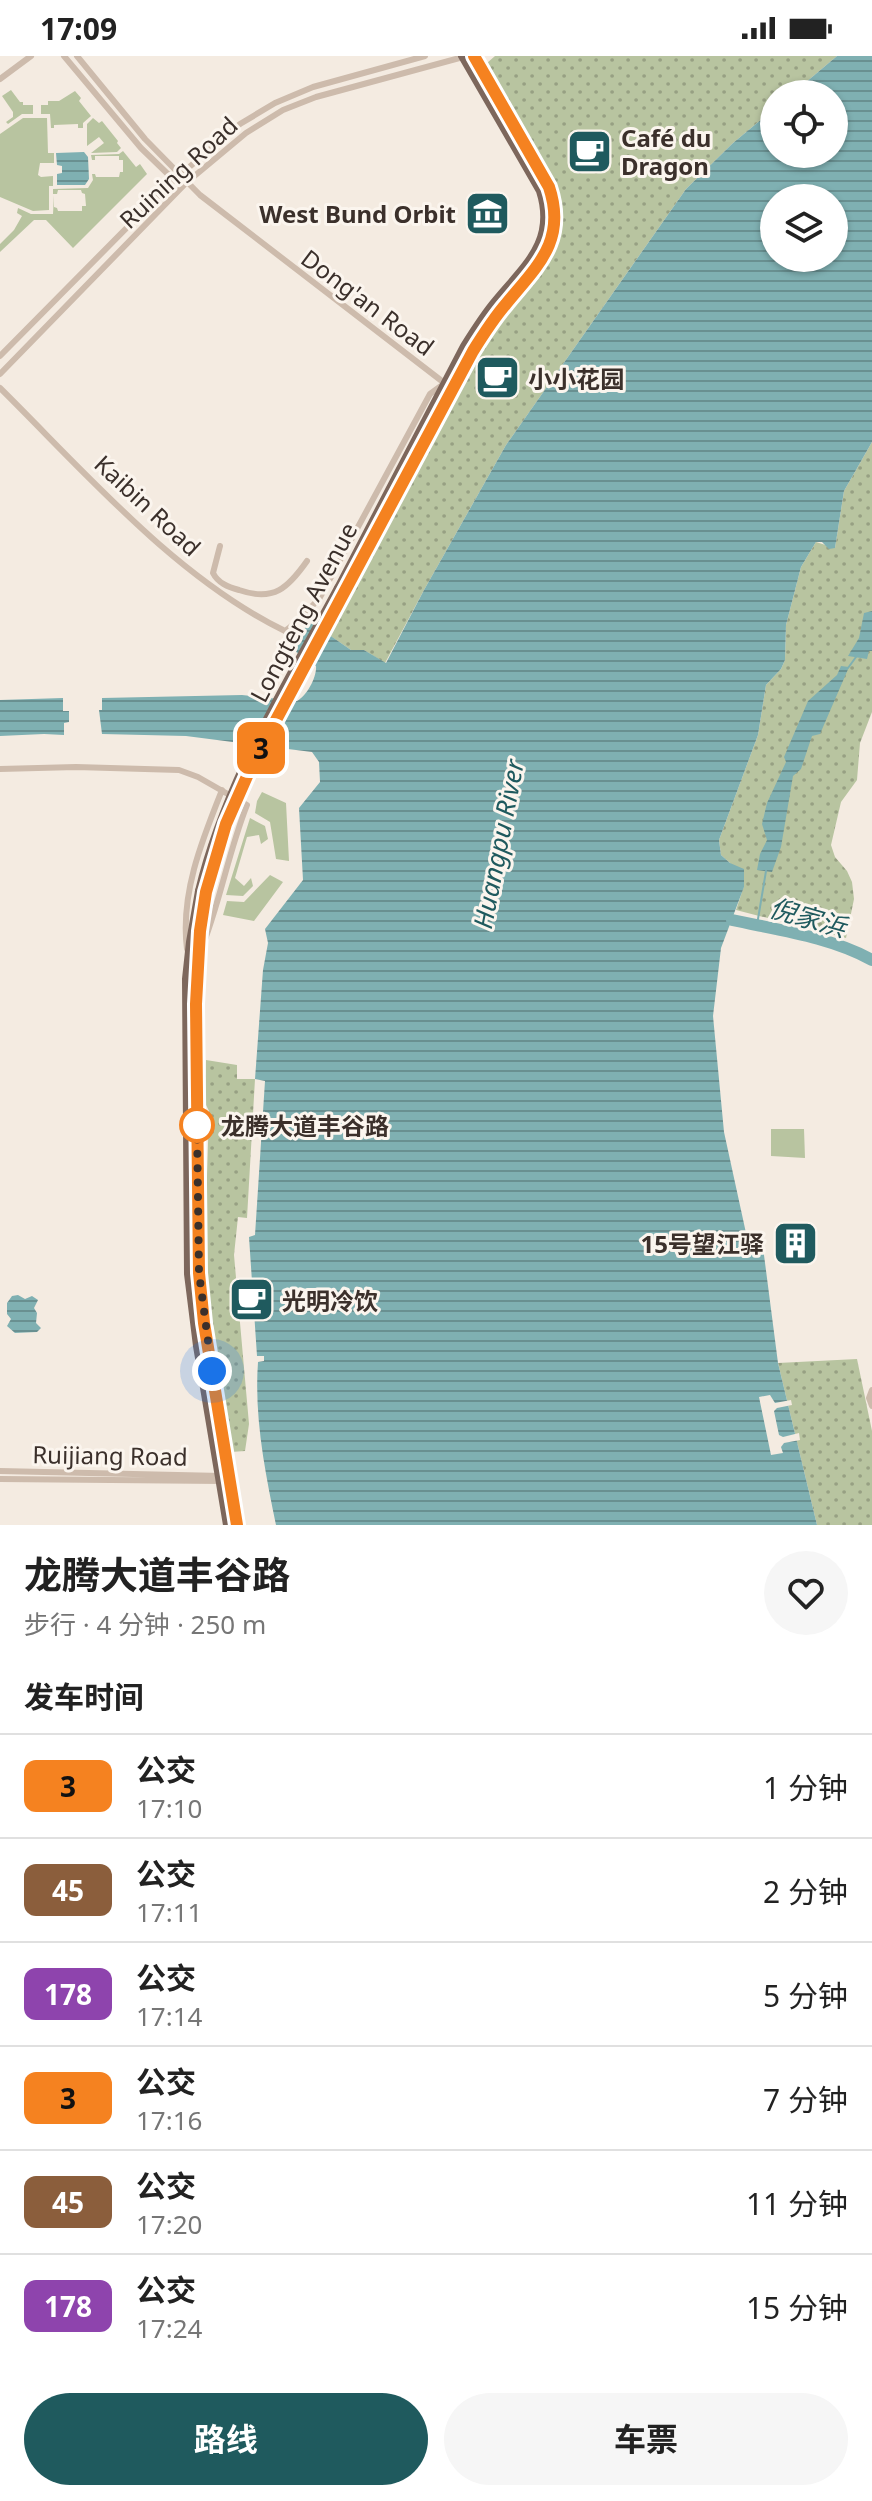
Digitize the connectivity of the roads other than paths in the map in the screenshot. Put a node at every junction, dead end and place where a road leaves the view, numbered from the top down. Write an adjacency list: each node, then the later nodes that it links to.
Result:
1 (31, 56): 7 (street)
2 (64, 56): 8 (street, Dong'an Road)
3 (77, 56): 8 (street, Dong'an Road)
4 (425, 56): 8 (street, Ruining Road)
5 (462, 56): 6 (street, Ruining Road); 9 (street, Ruining Road); 12 (main road, Longteng Avenue)
6 (473, 56): 14 (main road, Longteng Avenue)
7 (0, 79)
8 (177, 178): 9 (street, Dong'an Road); 10 (street, Ruining Road)
9 (186, 183): 11 (street, Ruining Road); 12 (street, Dong'an Road)
10 (0, 356)
11 (0, 374)
12 (444, 383): 13 (street, Kaibin Road); 14 (street, Dong'an Road); 15 (main road, Longteng Avenue)
13 (0, 388)
14 (453, 389): 15 (main road, Longteng Avenue)
15 (391, 494): 20 (main road, Longteng Avenue, bridge)
16 (220, 546): 17 (street)
17 (307, 561)
18 (0, 769): 19 (street)
19 (222, 790): 21 (street); 22 (street)
20 (202, 892): 21 (main road, Longteng Avenue); 22 (main road, Longteng Avenue)
21 (188, 955): 26 (main road, Longteng Avenue)
22 (198, 955): 27 (main road, Longteng Avenue)
23 (872, 1390): 24 (street)
24 (872, 1406)
25 (0, 1471): 26 (street, Ruijiang Road)
26 (219, 1478): 27 (street, Ruijiang Road); 28 (street, Ruijiang Road); 29 (main road, Longteng Avenue)
27 (229, 1478): 30 (main road, Longteng Avenue)
28 (0, 1479)
29 (227, 1525)
30 (237, 1525)

